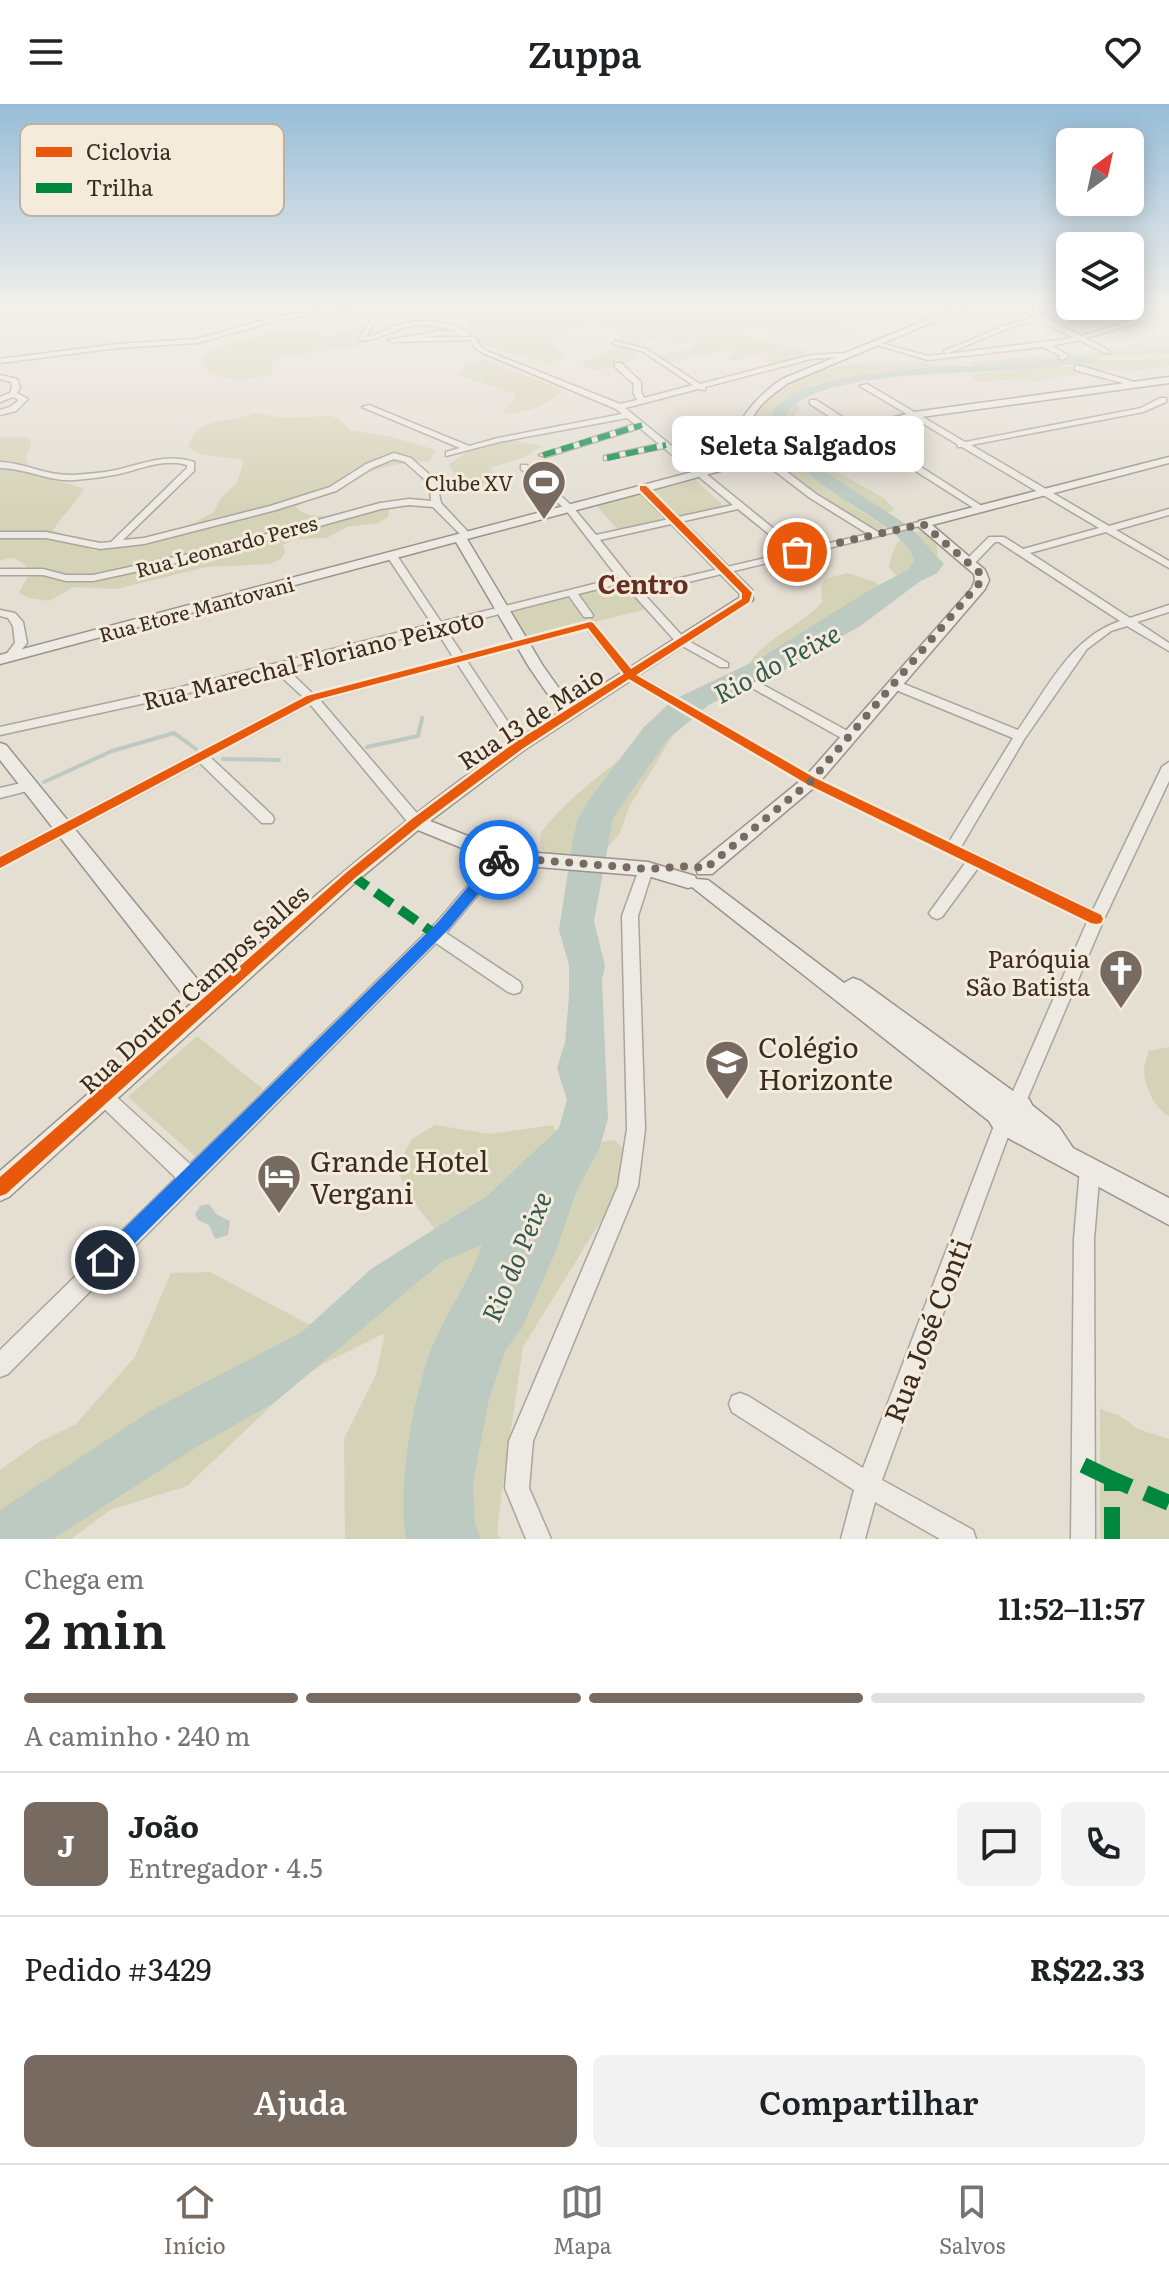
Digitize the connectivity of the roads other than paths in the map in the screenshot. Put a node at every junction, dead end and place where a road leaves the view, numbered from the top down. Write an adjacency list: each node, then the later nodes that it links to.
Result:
1 (543, 376): 19 (street)
2 (630, 376): 16 (street)
3 (684, 376): 11 (street)
4 (744, 376): 11 (street)
5 (797, 376): 32 (street)
6 (1107, 376): 9 (street)
7 (0, 377): 13 (street)
8 (1169, 380): 9 (street, Rua Etore Mantovani)
9 (1140, 385): 12 (street, Rua Etore Mantovani)
10 (864, 386): 22 (street)
11 (702, 388): 16 (street)
12 (1118, 389): 15 (street); 22 (street, Rua Etore Mantovani)
13 (13, 394): 14 (street); 20 (street)
14 (0, 400)
15 (1166, 401): 28 (street)
16 (642, 402): 19 (street)
17 (813, 402): 24 (street)
18 (366, 407): 29 (street)
19 (619, 407): 21 (street)
20 (0, 413)
21 (628, 415): 23 (street); 29 (street)
22 (914, 415): 24 (street, Rua Etore Mantovani); 28 (street)
23 (642, 425): 25 (street); 27 (street)
24 (856, 430): 32 (street, Rua Etore Mantovani); 45 (street)
25 (601, 438): 33 (street); 34 (street)
26 (626, 440): 30 (street)
27 (666, 445): 30 (street); 39 (street)
28 (961, 445): 41 (street)
29 (467, 448): 31 (street)
30 (641, 451): 34 (street)
31 (449, 454)
32 (758, 454): 39 (street, Rua Etore Mantovani); 50 (street)
33 (543, 455)
34 (622, 455): 35 (street)
35 (607, 458)
36 (1169, 460): 41 (street)
37 (0, 465): 54 (street)
38 (524, 467): 44 (street)
39 (700, 474): 40 (street, Rua Etore Mantovani); 43 (street)
40 (643, 488): 44 (street, Rua Etore Mantovani); 47 (street)
41 (1043, 491): 45 (street); 49 (street)
42 (436, 504): 52 (street); 54 (street); 61 (street, Rua Leonardo Peres)
43 (739, 506): 47 (street); 55 (street)
44 (569, 508): 52 (street, Rua Etore Mantovani); 53 (street)
45 (980, 508): 48 (street)
46 (1169, 512): 49 (street)
47 (674, 521): 53 (street); 60 (street)
48 (920, 524): 50 (street); 58 (street)
49 (1107, 529): 56 (street); 59 (street)
50 (879, 534): 55 (street)
51 (0, 535): 54 (street)
52 (463, 537): 57 (street, Rua Etore Mantovani); 66 (street)
53 (593, 539): 62 (street)
54 (112, 547)
55 (797, 552): 60 (street)
56 (1024, 552): 58 (street); 69 (street)
57 (392, 556): 70 (street); 75 (street, Rua Etore Mantovani)
58 (969, 563): 82 (street)
59 (1169, 565)
60 (724, 571): 63 (street); 71 (street, Rua 13 de Maio)
61 (0, 573)
62 (625, 579): 63 (street); 64 (street, Rua Marechal Floriano Peixoto)
63 (637, 591): 71 (street)
64 (572, 593): 66 (street, Rua Marechal Floriano Peixoto); 68 (street)
65 (1169, 608): 69 (street)
66 (502, 611): 70 (street, Rua Marechal Floriano Peixoto); 72 (street)
67 (0, 613): 73 (street)
68 (589, 620): 72 (street); 80 (street)
69 (1126, 620): 74 (street); 86 (street)
70 (439, 626): 76 (street); 79 (street, Rua Marechal Floriano Peixoto)
71 (681, 641): 78 (street); 80 (street, Rua 13 de Maio)
72 (521, 642): 76 (street); 84 (street)
73 (21, 643): 75 (street); 77 (street)
74 (1169, 648)
75 (36, 650): 77 (street, Rua Etore Mantovani)
76 (460, 657): 83 (street); 88 (street)
77 (5, 659)
78 (724, 665)
79 (277, 666): 83 (street); 85 (street, Rua Marechal Floriano Peixoto)
80 (631, 676): 84 (street, Rua 13 de Maio); 92 (street)
81 (756, 685): 87 (street)
82 (895, 685): 86 (street); 87 (street)
83 (311, 698): 90 (street); 96 (street)
84 (569, 714): 88 (street, Rua 13 de Maio)
85 (0, 731)
86 (1020, 736): 98 (street)
87 (849, 737): 92 (street)
88 (518, 746): 96 (street, Rua 13 de Maio)
89 (0, 749): 93 (street)
90 (201, 756): 95 (street); 97 (street)
91 (1169, 767): 105 (street, Rua José Conti)
92 (811, 781): 98 (street); 103 (street)
93 (30, 786): 94 (street); 97 (street)
94 (0, 793)
95 (267, 819)
96 (416, 822): 99 (street); 108 (street, Rua Doutor Campos Salles)
97 (64, 830): 101 (street); 108 (street)
98 (952, 849): 100 (street)
99 (501, 857): 102 (street); 106 (street)
100 (975, 861): 104 (street); 105 (street)
101 (0, 863)
102 (640, 868): 103 (street); 118 (street)
103 (699, 876): 110 (street)
104 (937, 913)
105 (1096, 919): 110 (street, Rua José Conti)
106 (435, 934): 107 (street); 112 (street)
107 (514, 987)
108 (203, 1001): 109 (street, Rua Doutor Campos Salles)
109 (104, 1097): 112 (street); 113 (street, Rua Doutor Campos Salles)
110 (1010, 1113): 111 (street); 117 (street, Rua José Conti)
111 (1090, 1168): 114 (street); 121 (street)
112 (188, 1176): 115 (street)
113 (0, 1188)
114 (1169, 1212)
115 (0, 1366)
116 (740, 1404): 117 (street)
117 (868, 1485): 119 (street, Rua José Conti); 120 (street)
118 (539, 1539)
119 (853, 1539)
120 (964, 1539)
121 (1083, 1539)

